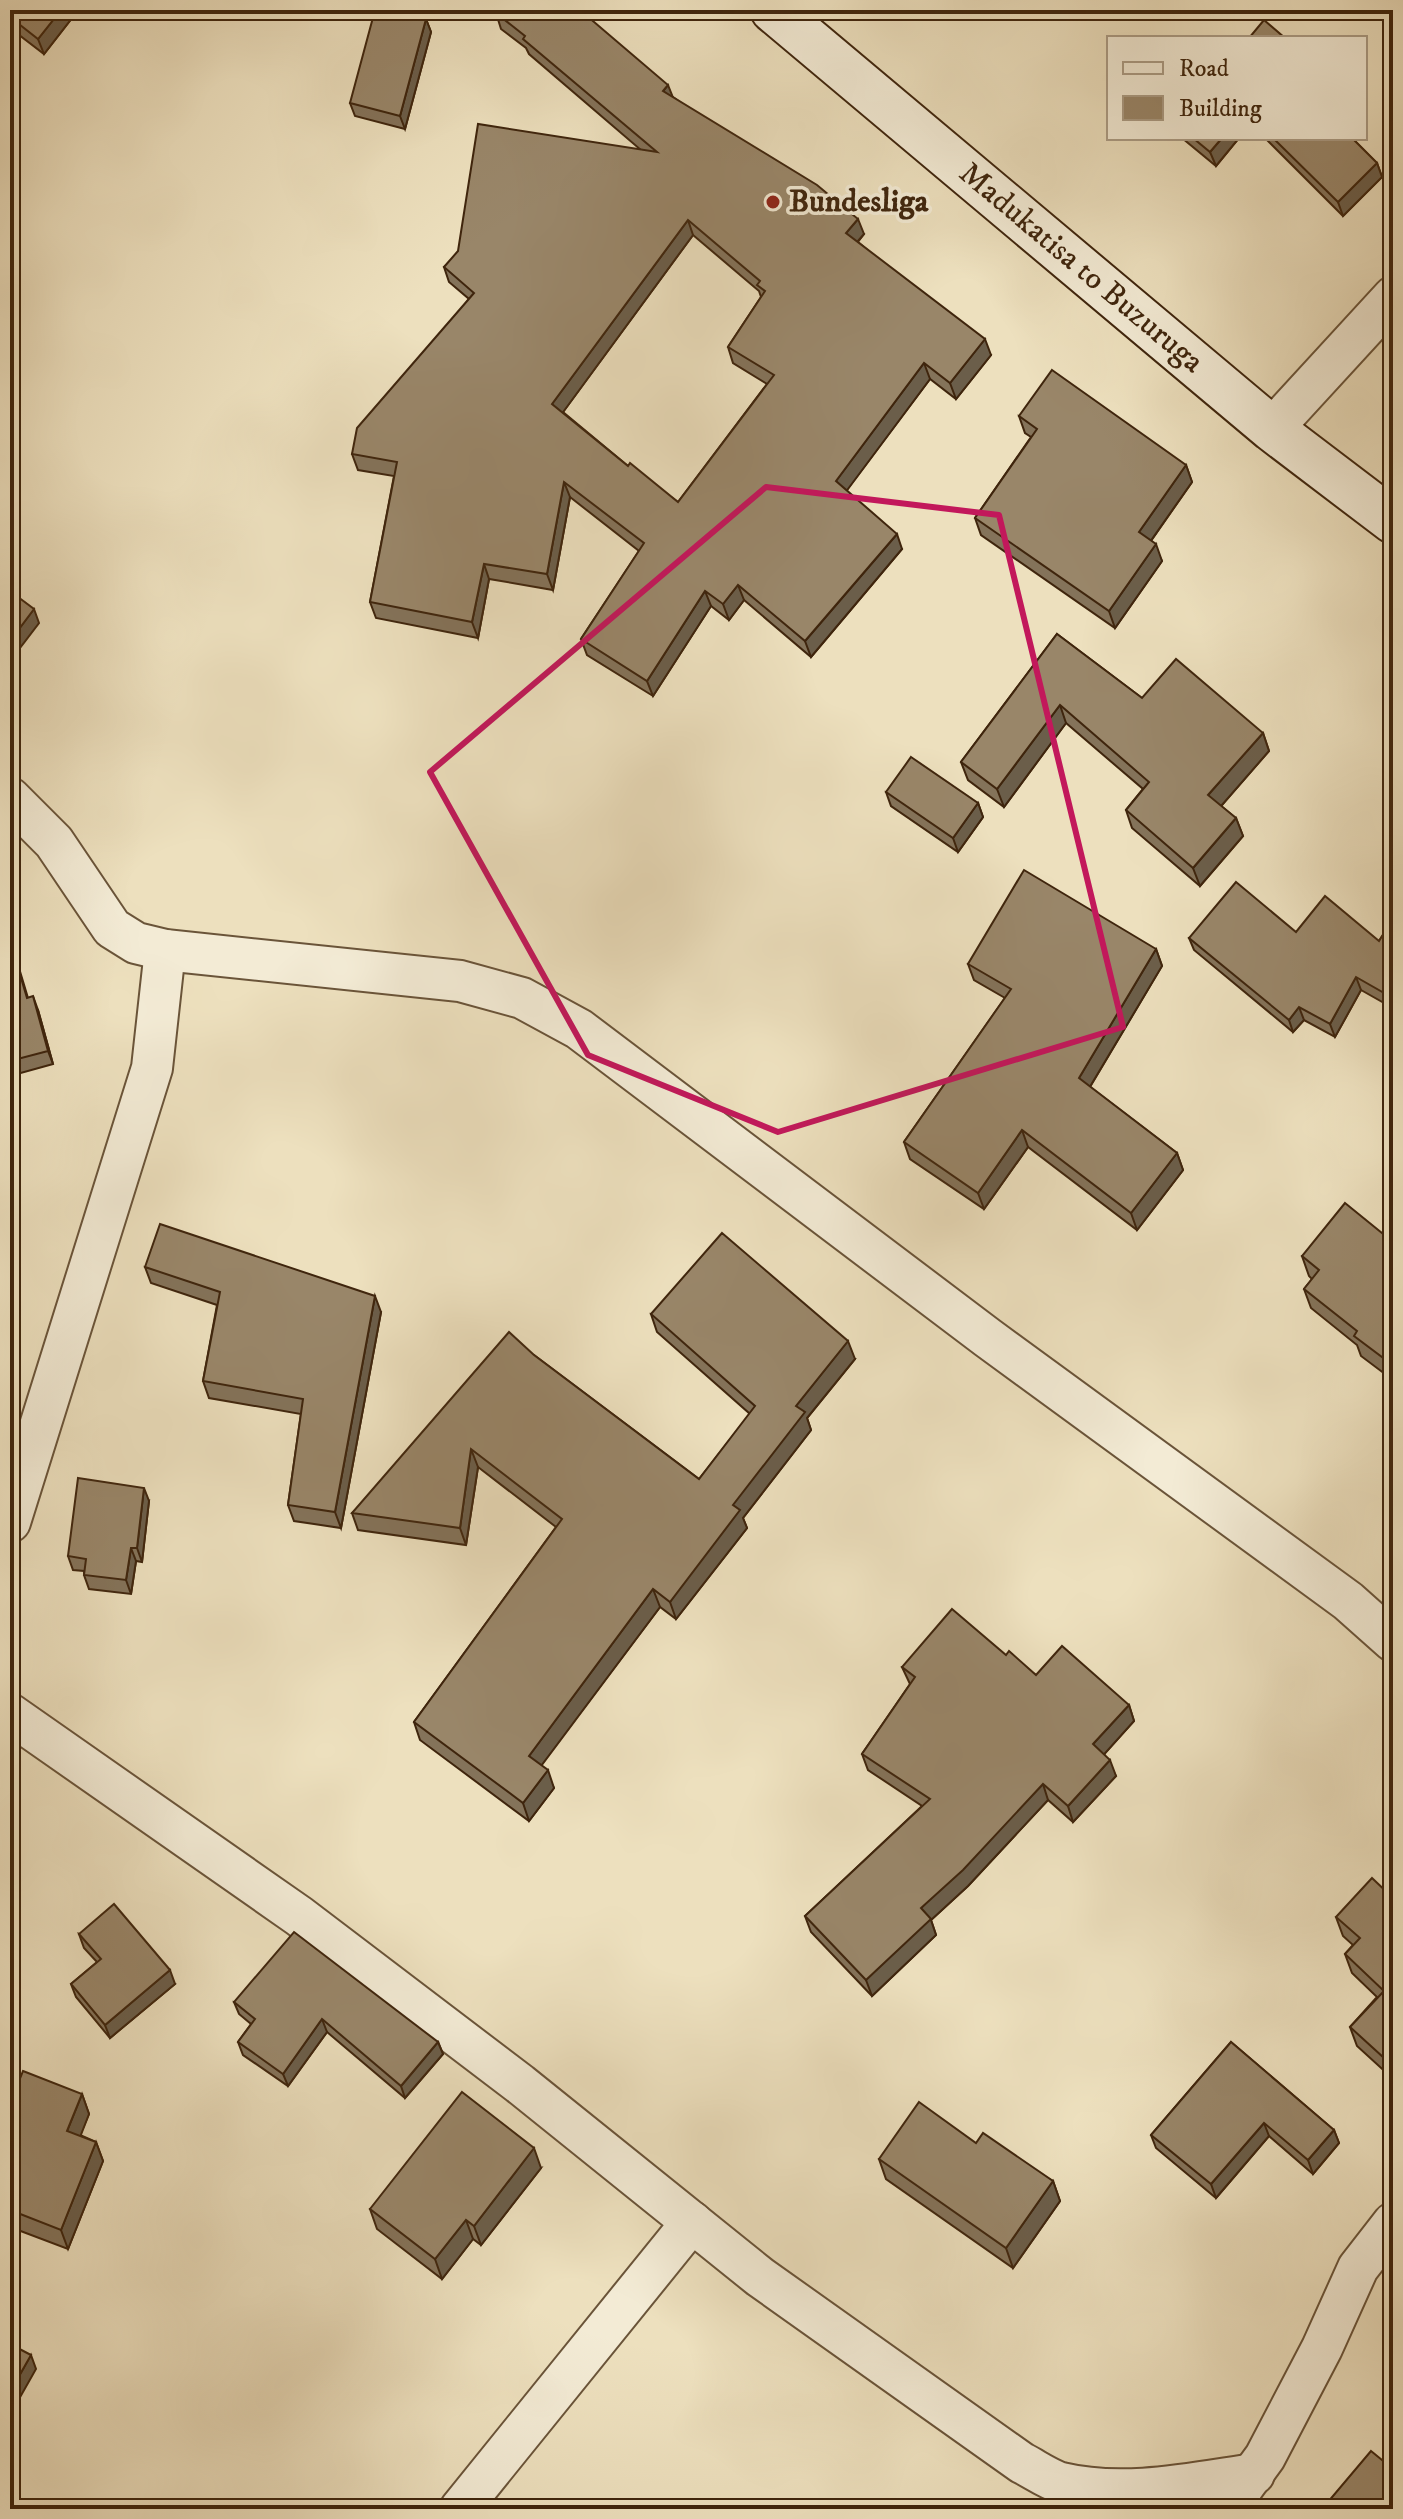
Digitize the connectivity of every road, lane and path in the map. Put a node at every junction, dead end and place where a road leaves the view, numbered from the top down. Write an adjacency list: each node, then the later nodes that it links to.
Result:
1 (773, 10): 3 (main road, Madukatisa to Buzuruga)
2 (1393, 297): 3 (street)
3 (1272, 429): 4 (main road, Madukatisa to Buzuruga)
4 (1393, 521)
5 (10, 798): 6 (street)
6 (165, 950): 7 (street); 8 (street)
7 (10, 1522)
8 (1393, 1641)
9 (10, 1714): 10 (street)
10 (692, 2222): 13 (street); 14 (street)
11 (1393, 2223): 12 (street)
12 (1254, 2474): 13 (street); 15 (street)
13 (1070, 2496)
14 (460, 2509)
15 (1227, 2509)

